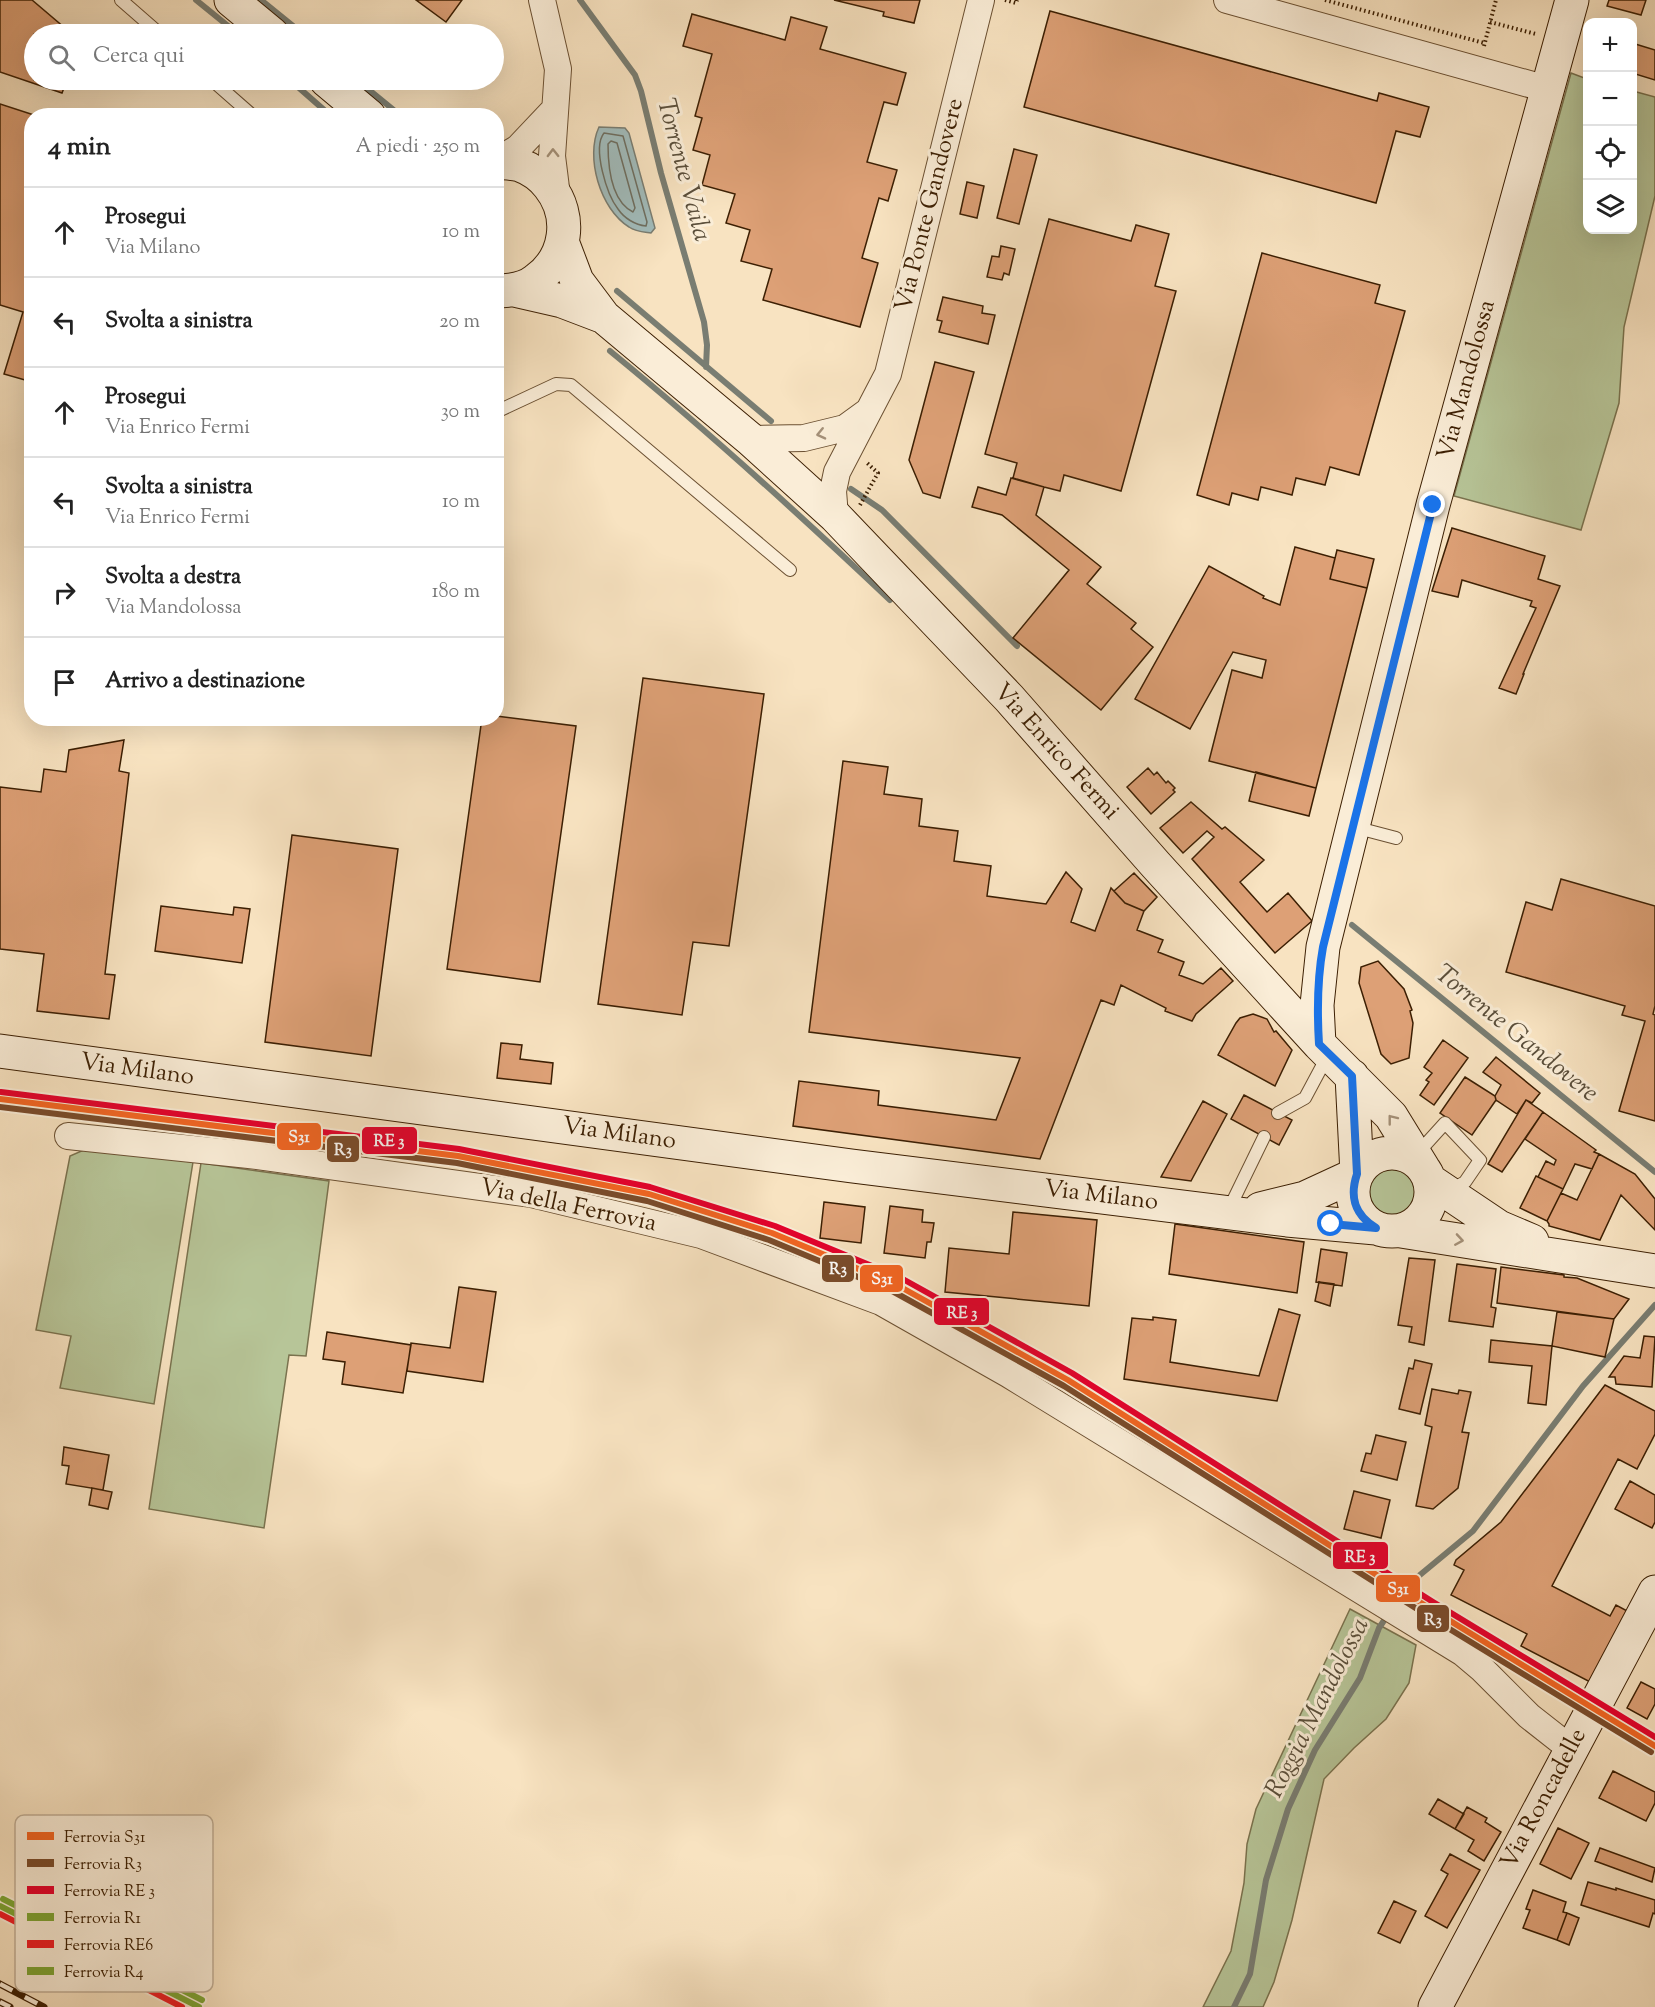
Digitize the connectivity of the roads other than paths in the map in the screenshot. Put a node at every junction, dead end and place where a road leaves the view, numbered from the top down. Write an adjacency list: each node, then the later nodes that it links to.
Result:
1 (121, 0): 7 (lane)
2 (231, 0): 8 (main road)
3 (542, 0): 14 (street)
4 (981, 0): 23 (street, Via Ponte Gandovere)
5 (1227, 0): 9 (street)
6 (1572, 0): 9 (main road, Via Mandolossa)
7 (149, 24)
8 (260, 24)
9 (1547, 89): 27 (main road, Via Mandolossa)
10 (223, 90): 12 (lane)
11 (338, 90): 13 (main road)
12 (244, 108)
13 (359, 108)
14 (554, 110): 15 (street); 17 (street, one-way to 14)
15 (504, 157)
16 (504, 163): 17 (main road)
17 (557, 196): 18 (main road)
18 (563, 244): 19 (main road); 21 (main road)
19 (504, 291)
20 (504, 292): 21 (main road)
21 (604, 317): 24 (main road, Via Enrico Fermi)
22 (504, 408): 26 (lane)
23 (872, 408): 24 (street, Via Ponte Gandovere, one-way to 24); 25 (street, Via Ponte Gandovere)
24 (750, 439): 25 (main road, Via Enrico Fermi)
25 (847, 512): 29 (main road, Via Enrico Fermi)
26 (790, 570)
27 (1350, 837): 28 (lane); 29 (main road, Via Mandolossa)
28 (1396, 838)
29 (1323, 1049): 31 (main road, Via Enrico Fermi); 32 (lane)
30 (0, 1051): 37 (main road, Via Milano)
31 (1352, 1076): 35 (main road); 36 (main road, Via Enrico Fermi, one-way to 31)
32 (1278, 1113)
33 (68, 1136): 42 (street, Via della Ferrovia)
34 (1264, 1137): 37 (lane)
35 (1357, 1174): 36 (main road); 37 (main road, Via Milano); 38 (main road)
36 (1429, 1174): 38 (main road); 39 (main road)
37 (1233, 1212): 38 (main road, Via Milano)
38 (1389, 1230): 39 (main road, Via Milano, one-way to 39)
39 (1575, 1258): 40 (main road)
40 (1655, 1271)
41 (1655, 1592): 42 (main road, Via Roncadelle)
42 (1571, 1749): 43 (main road, Via Roncadelle)
43 (1435, 2007)

